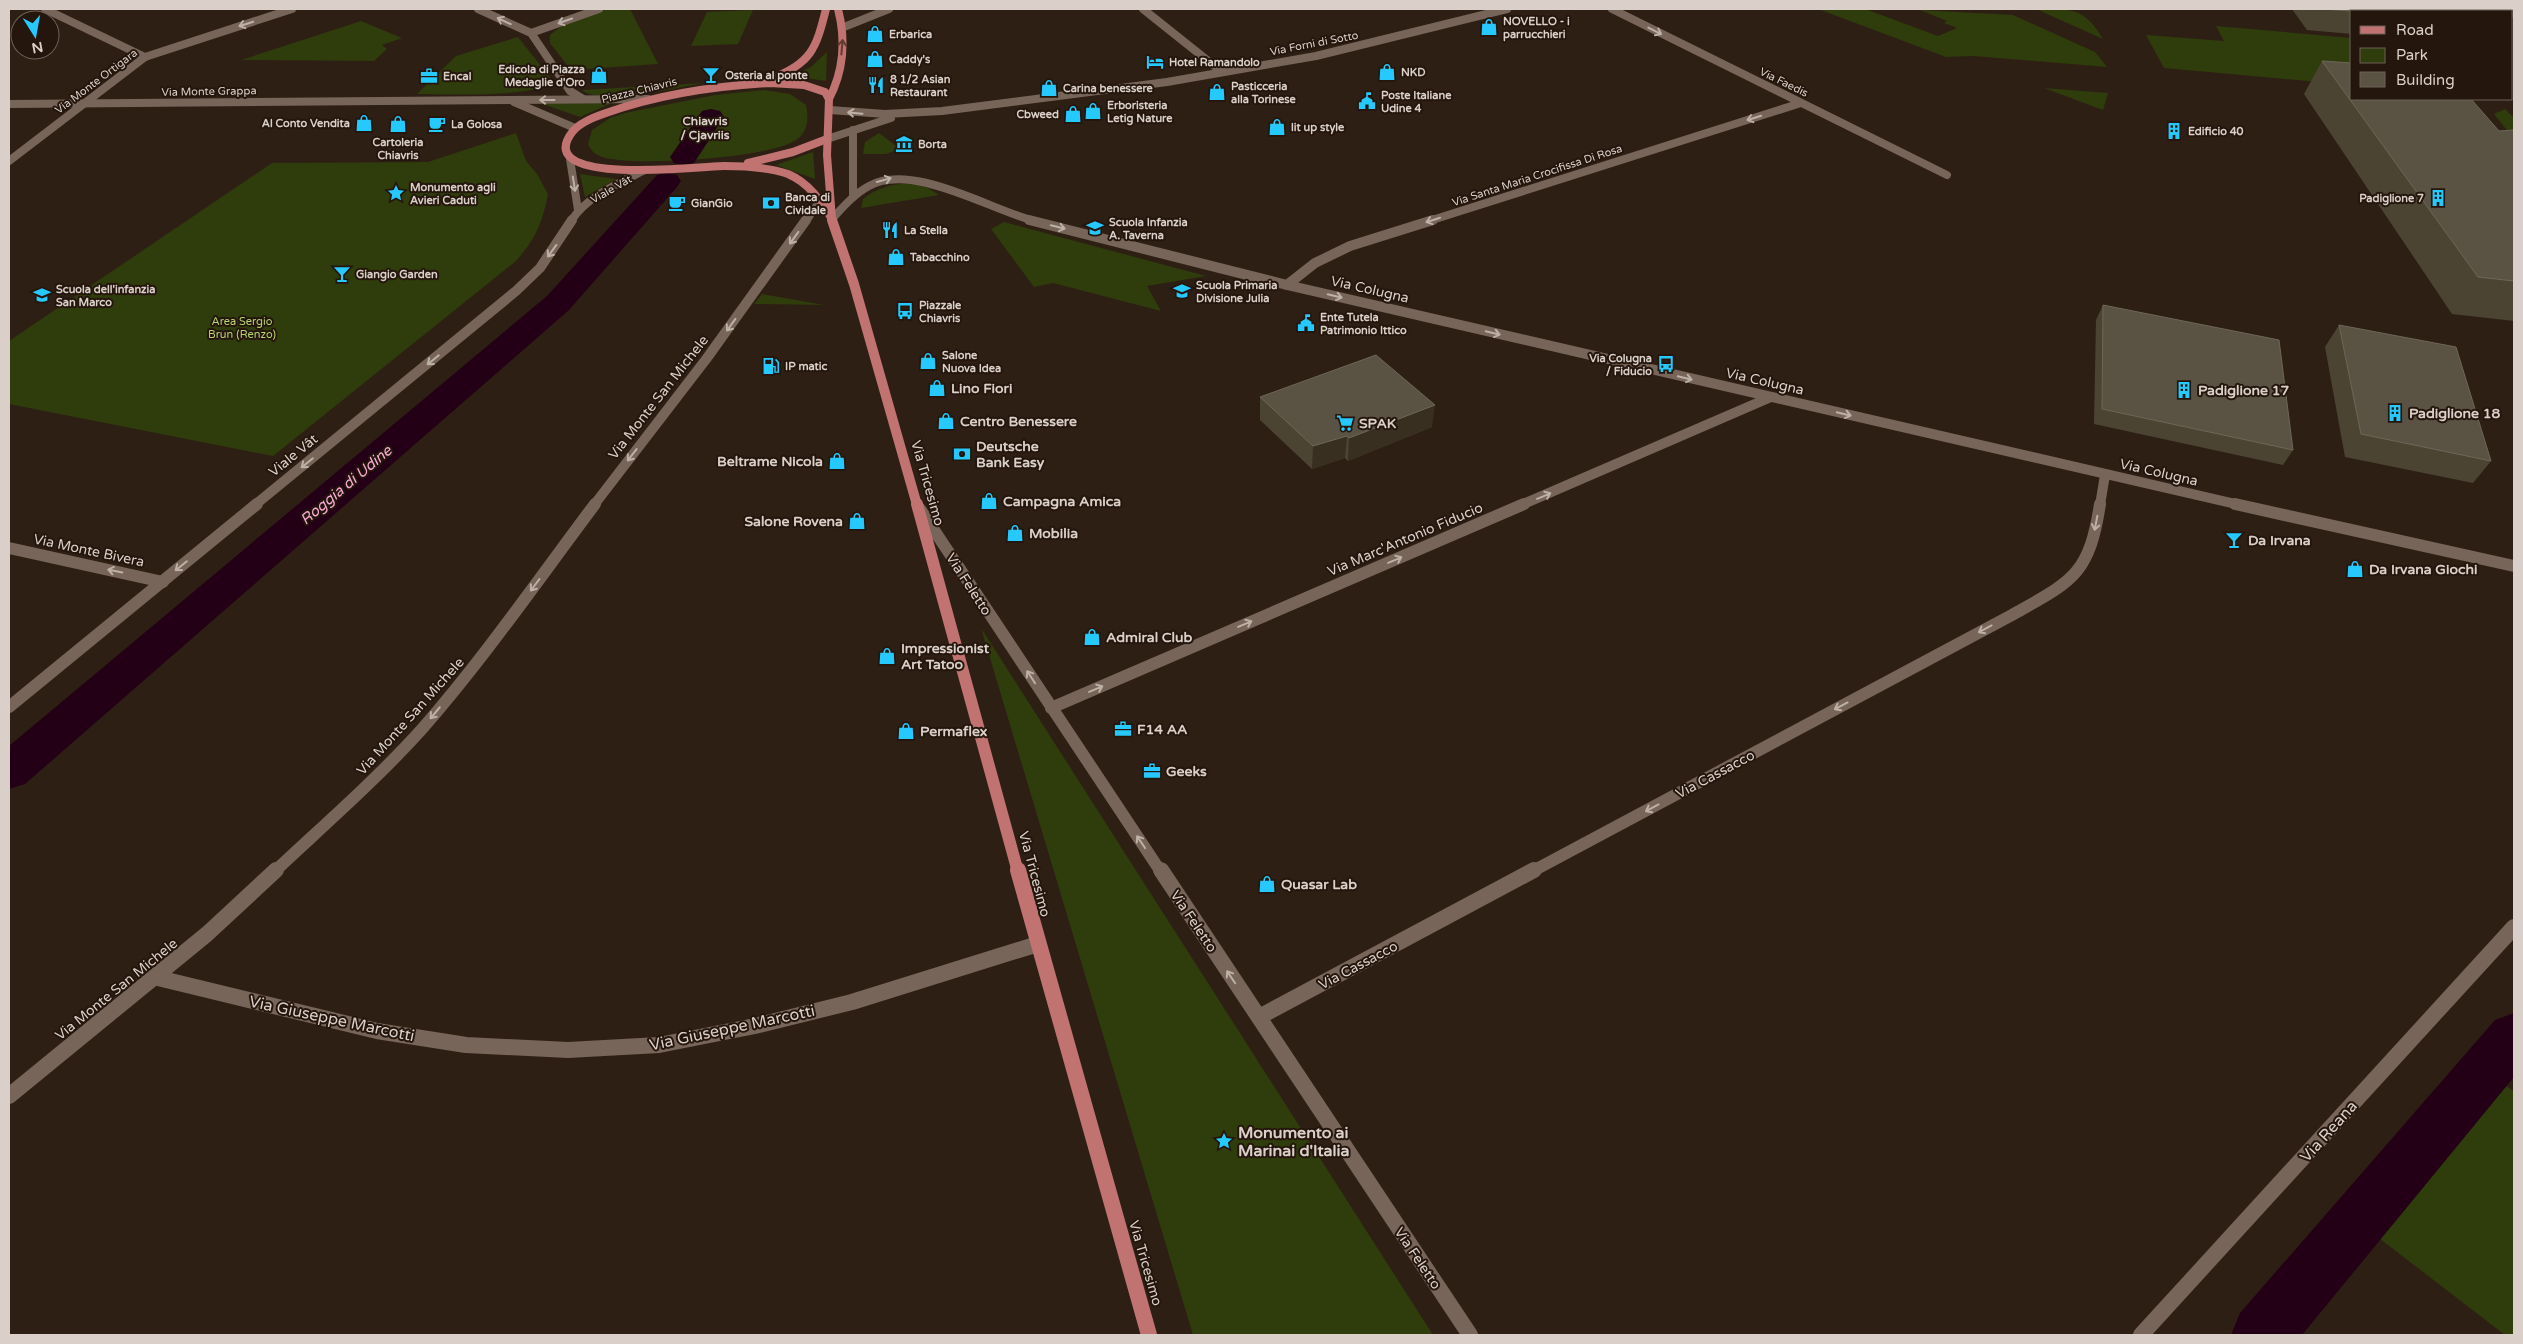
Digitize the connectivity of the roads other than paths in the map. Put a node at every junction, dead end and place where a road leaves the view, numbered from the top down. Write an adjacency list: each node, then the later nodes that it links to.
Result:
1 (45, 9): 15 (street)
2 (272, 9): 12 (street)
3 (292, 9): 12 (street, Via Monte Ortigara)
4 (478, 9): 14 (street, one-way to 4)
5 (599, 9): 14 (street, one-way to 14)
6 (826, 9): 17 (main road, Piazza Chiavris)
7 (838, 9): 13 (main road)
8 (889, 9): 13 (street)
9 (1143, 9): 16 (street)
10 (1507, 9): 16 (street, Via Forni di Sotto)
11 (1612, 9): 22 (street, Via Faedis, one-way to 22)
12 (280, 13): 15 (street, Via Monte Ortigara, one-way to 15)
13 (844, 27): 19 (main road, one-way to 13)
14 (530, 33): 21 (street)
15 (145, 57): 24 (street, Via Monte Ortigara)
16 (1222, 72): 26 (street, Via Forni di Sotto)
17 (761, 82): 18 (main road, Piazza Chiavris); 19 (main road, Piazza Chiavris)
18 (648, 99): 21 (street, Via Monte Grappa); 27 (main road, Piazza Chiavris)
19 (830, 99): 25 (main road)
20 (510, 100): 21 (street, Via Monte Grappa, one-way to 20); 24 (street, Via Monte Grappa); 27 (street)
21 (583, 100)
22 (1801, 103): 34 (street, Via Faedis); 39 (street, Via Santa Maria Crocifissa Di Rosa, one-way to 39)
23 (9, 104): 24 (street, Via Monte Grappa)
24 (87, 104): 31 (street, Via Monte Ortigara)
25 (830, 110): 26 (street, Via Forni di Sotto, one-way to 25); 29 (main road)
26 (915, 112): 28 (street, Via Forni di Sotto)
27 (575, 128): 30 (main road)
28 (853, 130): 29 (street, Via Forni di Sotto); 35 (street)
29 (827, 139): 32 (main road); 38 (main road)
30 (570, 158): 33 (main road); 37 (street, Viale Vât, one-way to 37)
31 (9, 161)
32 (731, 166): 33 (main road); 36 (main road)
33 (645, 170): 37 (street, Viale Vât)
34 (1947, 175)
35 (853, 197): 38 (street); 39 (street, Via Colugna, one-way to 39)
36 (822, 198): 38 (main road); 50 (street, Via Monte San Michele, one-way to 50)
37 (578, 210): 45 (street, Viale Vât, one-way to 45)
38 (832, 220): 42 (main road, Via Tricesimo)
39 (1287, 285): 40 (street, Via Colugna, one-way to 40)
40 (1771, 397): 41 (street, Via Colugna, one-way to 41); 47 (street, Via Marc'Antonio Fiducio, one-way to 40)
41 (2105, 475): 44 (street, Via Colugna); 51 (street, Via Cassacco, one-way to 51)
42 (918, 506): 47 (street, Via Feletto, one-way to 42); 49 (main road, Via Tricesimo)
43 (9, 548): 45 (street, Via Monte Bivera, one-way to 43)
44 (2514, 566)
45 (163, 582): 46 (street, Viale Vât)
46 (9, 707)
47 (1051, 708): 51 (street, Via Feletto, one-way to 47)
48 (2514, 927): 55 (street, Via Reana)
49 (1038, 944): 50 (street, Via Giuseppe Marcotti); 53 (main road, Via Tricesimo)
50 (154, 977): 52 (street, Via Monte San Michele)
51 (1259, 1017): 54 (street, Via Feletto)
52 (9, 1096)
53 (1149, 1335)
54 (1470, 1335)
55 (2141, 1335)

